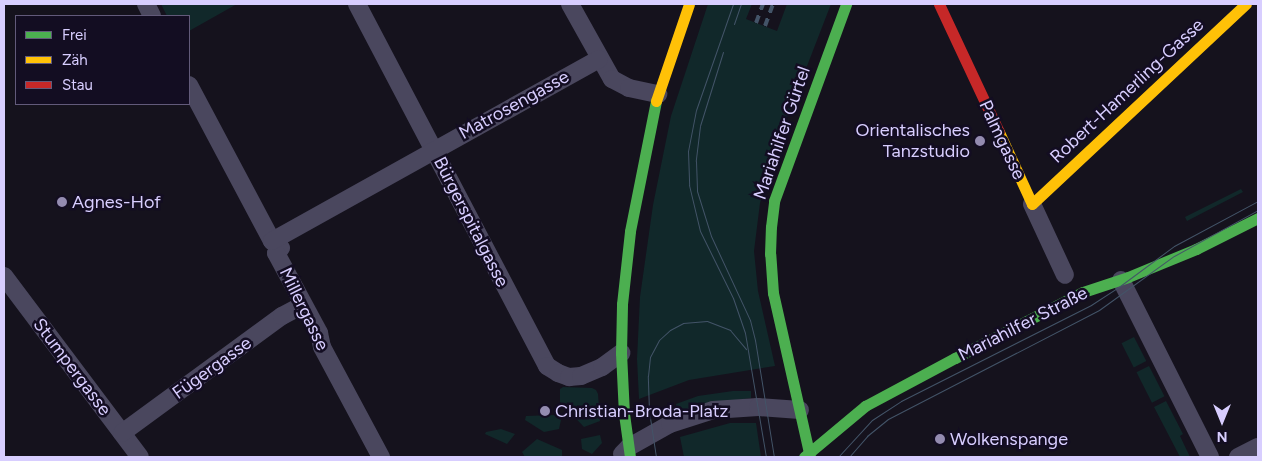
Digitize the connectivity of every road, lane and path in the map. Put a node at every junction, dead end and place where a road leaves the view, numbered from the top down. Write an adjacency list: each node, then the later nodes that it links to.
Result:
1 (357, 4): 10 (street, Bürgerspitalgasse)
2 (570, 4): 7 (street)
3 (689, 4): 9 (street)
4 (846, 4): 19 (street, Mariahilfer Gürtel)
5 (940, 4): 11 (street, Palmgasse)
6 (1236, 7): 11 (street, Robert-Hamerling-Gasse)
7 (599, 59): 9 (street); 10 (street, Matrosengasse)
8 (190, 87): 13 (street, Millergasse)
9 (658, 94): 18 (street)
10 (433, 150): 13 (street, Matrosengasse); 18 (street, Bürgerspitalgasse)
11 (1032, 204): 15 (street, Palmgasse)
12 (1258, 218): 16 (street, Mariahilfer Straße)
13 (272, 241): 17 (street, Millergasse)
14 (4, 276): 20 (street, Stumpergasse)
15 (1065, 276)
16 (1120, 280): 23 (street, Mariahilfer Straße); 26 (street)
17 (303, 305): 20 (street, Fügergasse); 25 (street, Millergasse)
18 (621, 353): 22 (street)
19 (800, 410): 22 (street); 23 (street, Mariahilfer Gürtel)
20 (122, 433): 24 (street, Stumpergasse)
21 (1258, 447): 27 (street)
22 (626, 454)
23 (807, 456)
24 (140, 457)
25 (381, 457)
26 (1210, 457)
27 (1238, 457)

